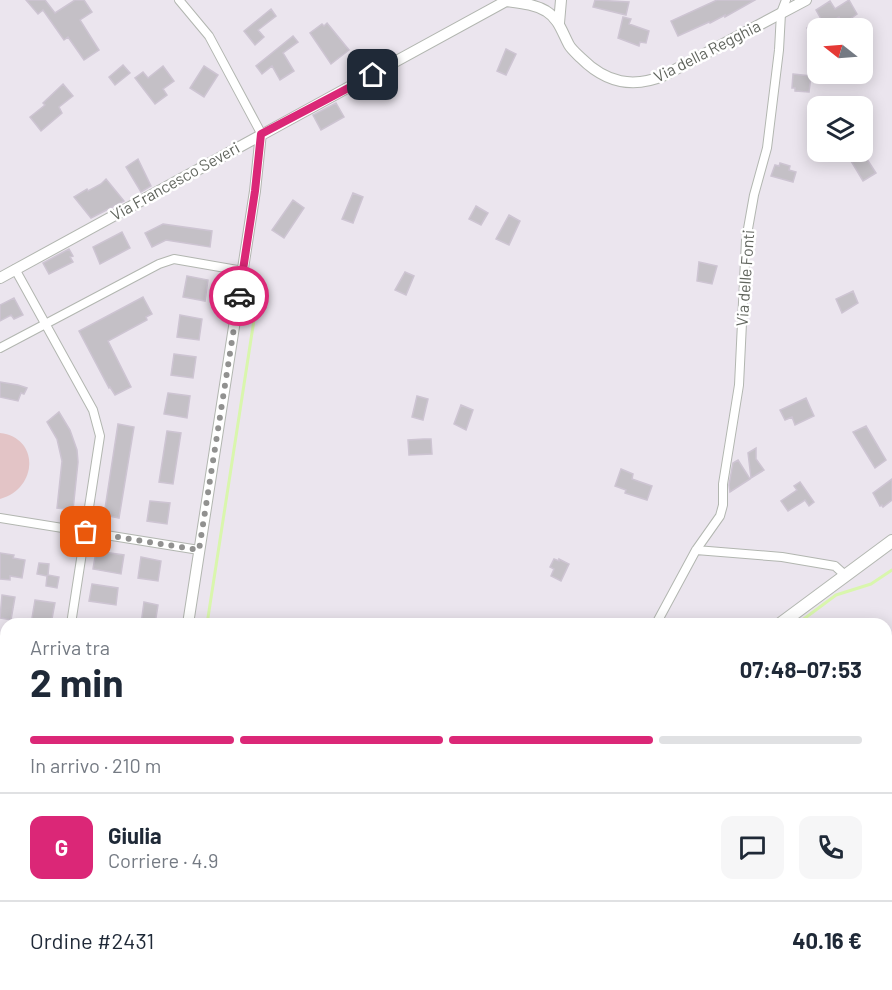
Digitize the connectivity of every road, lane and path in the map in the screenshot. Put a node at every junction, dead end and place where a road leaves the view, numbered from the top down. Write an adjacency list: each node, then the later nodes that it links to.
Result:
1 (179, 0): 10 (street)
2 (542, 0): 7 (street, Via della Regghia)
3 (786, 0): 8 (street, Via delle Fonti)
4 (806, 0): 8 (street, Via della Regghia)
5 (507, 1): 7 (street, Via della Regghia); 10 (street, Via Francesco Severi)
6 (559, 2): 9 (street, Via della Regghia)
7 (547, 11): 9 (street, Via della Regghia)
8 (782, 13): 9 (street, Via della Regghia); 20 (street, Via delle Fonti)
9 (559, 23)
10 (261, 134): 11 (street, Via Francesco Severi); 12 (street)
11 (15, 269): 13 (street, Via Francesco Severi); 14 (street)
12 (243, 271): 14 (street); 19 (street)
13 (0, 278)
14 (46, 323): 15 (street); 17 (street)
15 (0, 348)
16 (0, 518): 17 (street)
17 (86, 532): 19 (street); 22 (street)
18 (892, 541): 21 (main road)
19 (199, 550): 23 (street)
20 (696, 550): 21 (street); 24 (street, Via delle Fonti)
21 (846, 576): 25 (main road)
22 (72, 618)
23 (189, 618)
24 (659, 618)
25 (788, 618)

